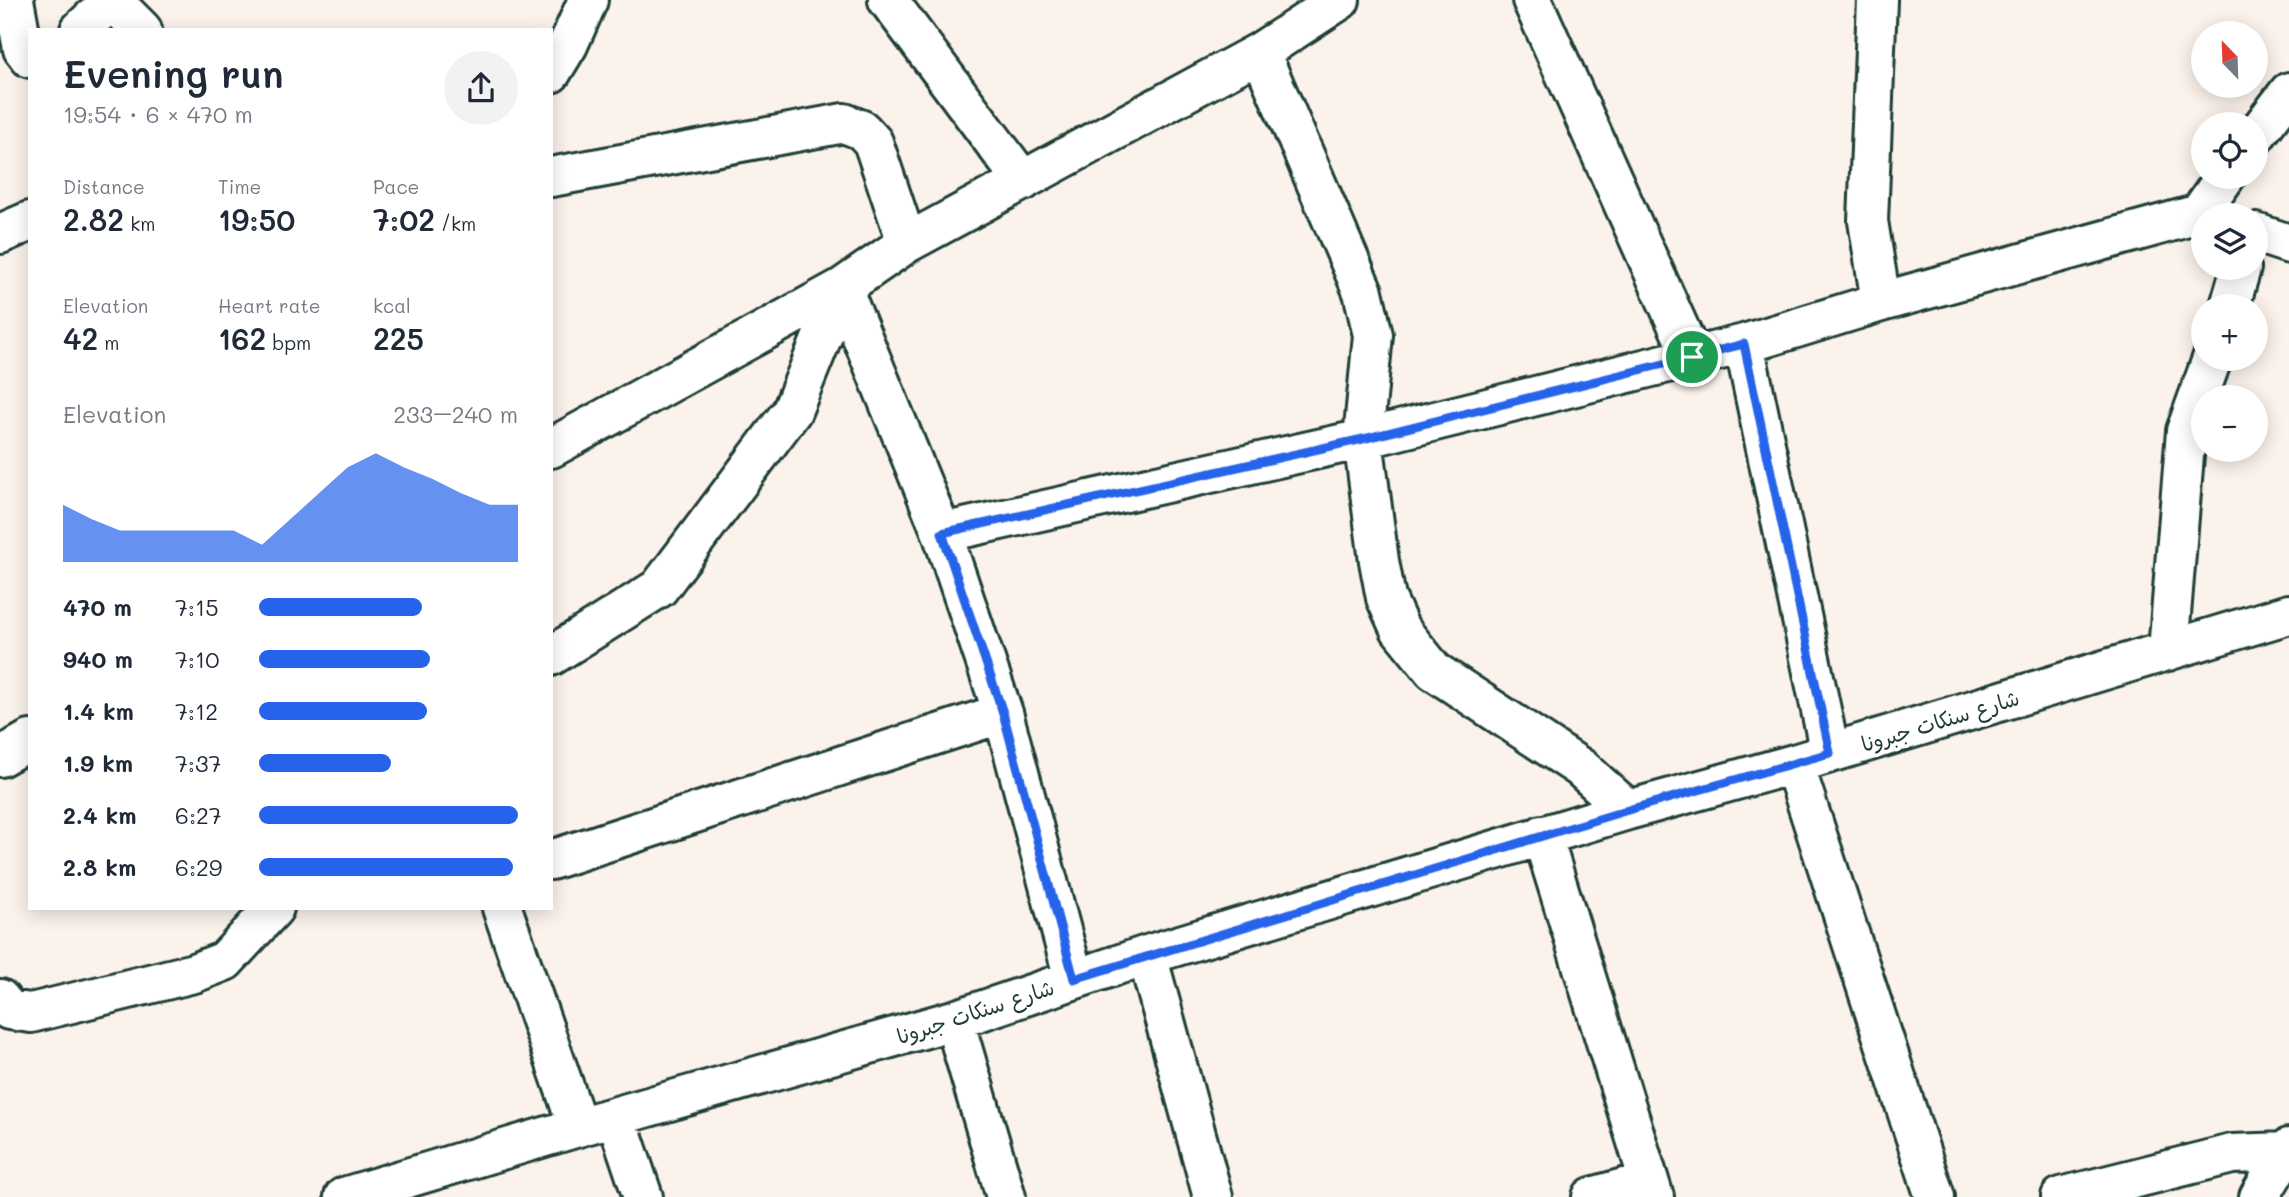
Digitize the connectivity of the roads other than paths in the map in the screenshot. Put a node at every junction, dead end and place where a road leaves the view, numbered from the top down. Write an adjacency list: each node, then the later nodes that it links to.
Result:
1 (14, 0): 10 (street)
2 (588, 0): 11 (street)
3 (888, 0): 15 (street)
4 (1340, 0): 9 (street)
5 (1532, 0): 25 (street)
6 (1877, 0): 23 (street)
7 (81, 28): 8 (street)
8 (140, 28)
9 (1260, 52): 15 (street); 27 (street)
10 (28, 55)
11 (553, 70)
12 (2289, 92): 13 (street)
13 (2268, 119)
14 (553, 177): 20 (street)
15 (1023, 181): 20 (street)
16 (2191, 218): 23 (street)
17 (28, 222): 18 (street)
18 (0, 234)
19 (2268, 237): 21 (street)
20 (907, 243): 22 (street)
21 (2289, 244)
22 (842, 288): 28 (street); 29 (street); 32 (street)
23 (1881, 302): 24 (street)
24 (1744, 344): 25 (street); 35 (street)
25 (1692, 357): 27 (street)
26 (2208, 371): 31 (street)
27 (1363, 439): 29 (street); 38 (street)
28 (553, 447)
29 (942, 533): 33 (street)
30 (2289, 614): 31 (street, شارع سنكات جبرونا)
31 (2168, 650): 35 (street, شارع سنكات جبرونا)
32 (553, 655)
33 (1003, 713): 40 (street); 44 (street)
34 (28, 741): 36 (street)
35 (1830, 753): 37 (street, شارع سنكات جبرونا)
36 (0, 757)
37 (1794, 764): 38 (street, شارع سنكات جبرونا); 56 (street)
38 (1628, 810): 39 (street, شارع سنكات جبرونا)
39 (1542, 835): 43 (street, شارع سنكات جبرونا); 50 (street)
40 (553, 859)
41 (272, 910): 45 (street)
42 (503, 910): 48 (street)
43 (1147, 955): 44 (street, شارع سنكات جبرونا); 54 (street)
44 (1074, 979): 46 (street, شارع سنكات جبرونا)
45 (0, 999)
46 (954, 1020): 47 (street, شارع سنكات جبرونا); 53 (street)
47 (616, 1117): 48 (street, شارع سنكات جبرونا); 52 (street)
48 (578, 1127): 51 (street, شارع سنكات جبرونا)
49 (2288, 1150): 57 (street); 58 (street)
50 (1652, 1189): 55 (street)
51 (344, 1197)
52 (643, 1197)
53 (1006, 1197)
54 (1213, 1197)
55 (1592, 1197)
56 (1935, 1197)
57 (2061, 1197)
58 (2259, 1197)

